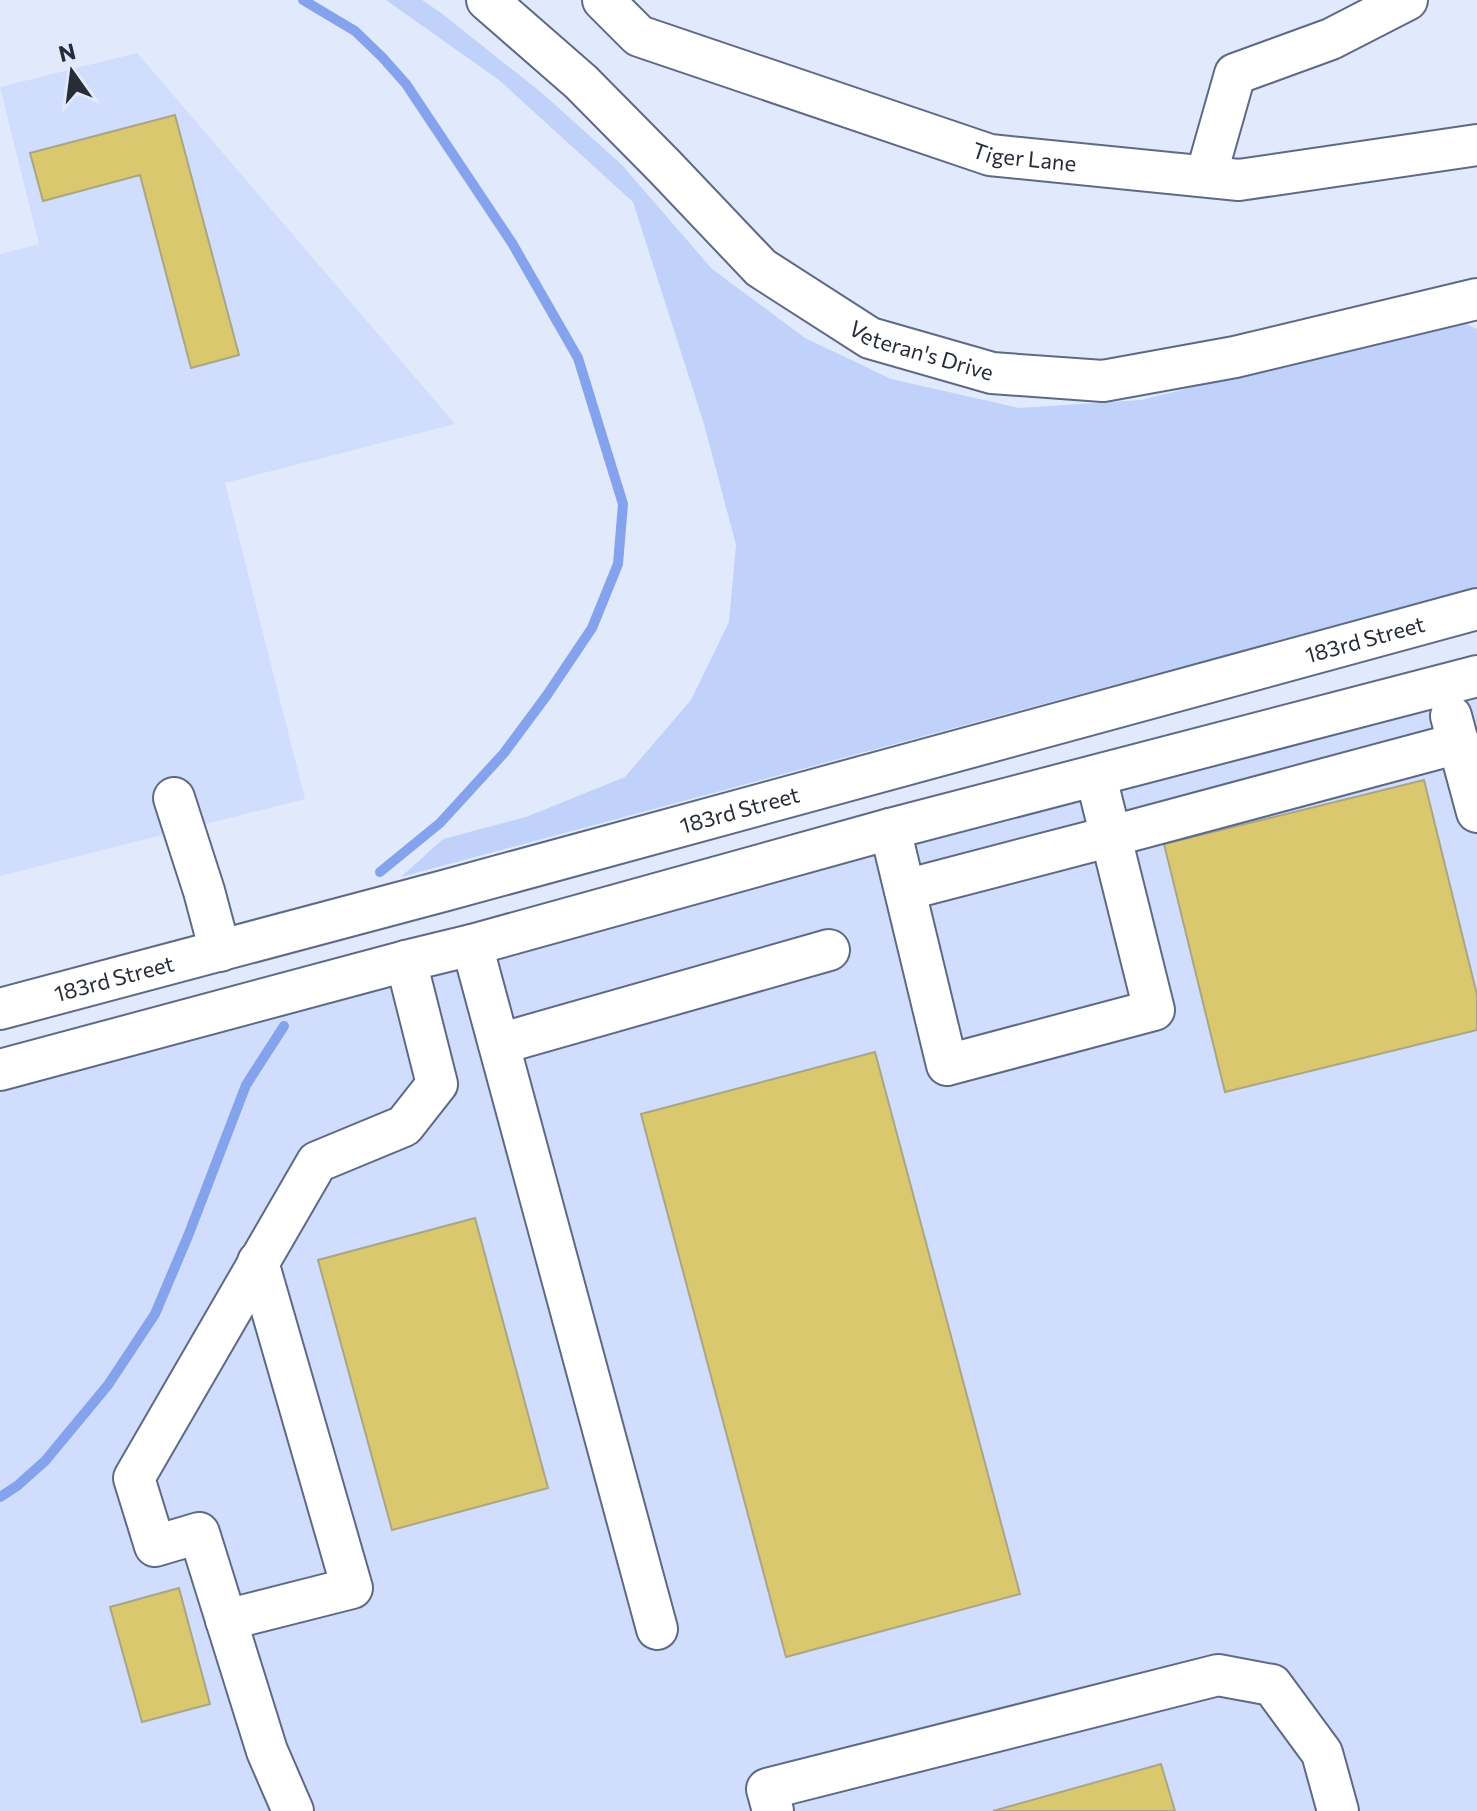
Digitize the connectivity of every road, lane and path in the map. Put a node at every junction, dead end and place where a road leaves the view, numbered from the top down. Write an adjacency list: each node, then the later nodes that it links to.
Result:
1 (487, 0): 6 (street, Veteran's Drive)
2 (603, 0): 5 (street, Tiger Lane)
3 (1407, 0): 5 (street)
4 (1477, 145): 5 (street, Tiger Lane)
5 (1206, 176)
6 (1477, 299)
7 (1477, 609): 18 (street, 183rd Street)
8 (1460, 681): 9 (street); 10 (street)
9 (1467, 754): 12 (street); 14 (street)
10 (1096, 777): 13 (street); 14 (street)
11 (174, 798): 18 (street)
12 (1477, 812)
13 (890, 829): 15 (street); 16 (street)
14 (1112, 836): 15 (street); 15 (street)
15 (905, 890)
16 (472, 945): 19 (street); 21 (street)
17 (829, 950): 21 (street)
18 (220, 951): 20 (street, 183rd Street)
19 (406, 961): 22 (street); 23 (street)
20 (0, 1009)
21 (499, 1044): 25 (street)
22 (0, 1070)
23 (258, 1262): 24 (street); 24 (street)
24 (226, 1620): 26 (street)
25 (657, 1629)
26 (293, 1811)
27 (773, 1811): 28 (street)
28 (1338, 1811)

